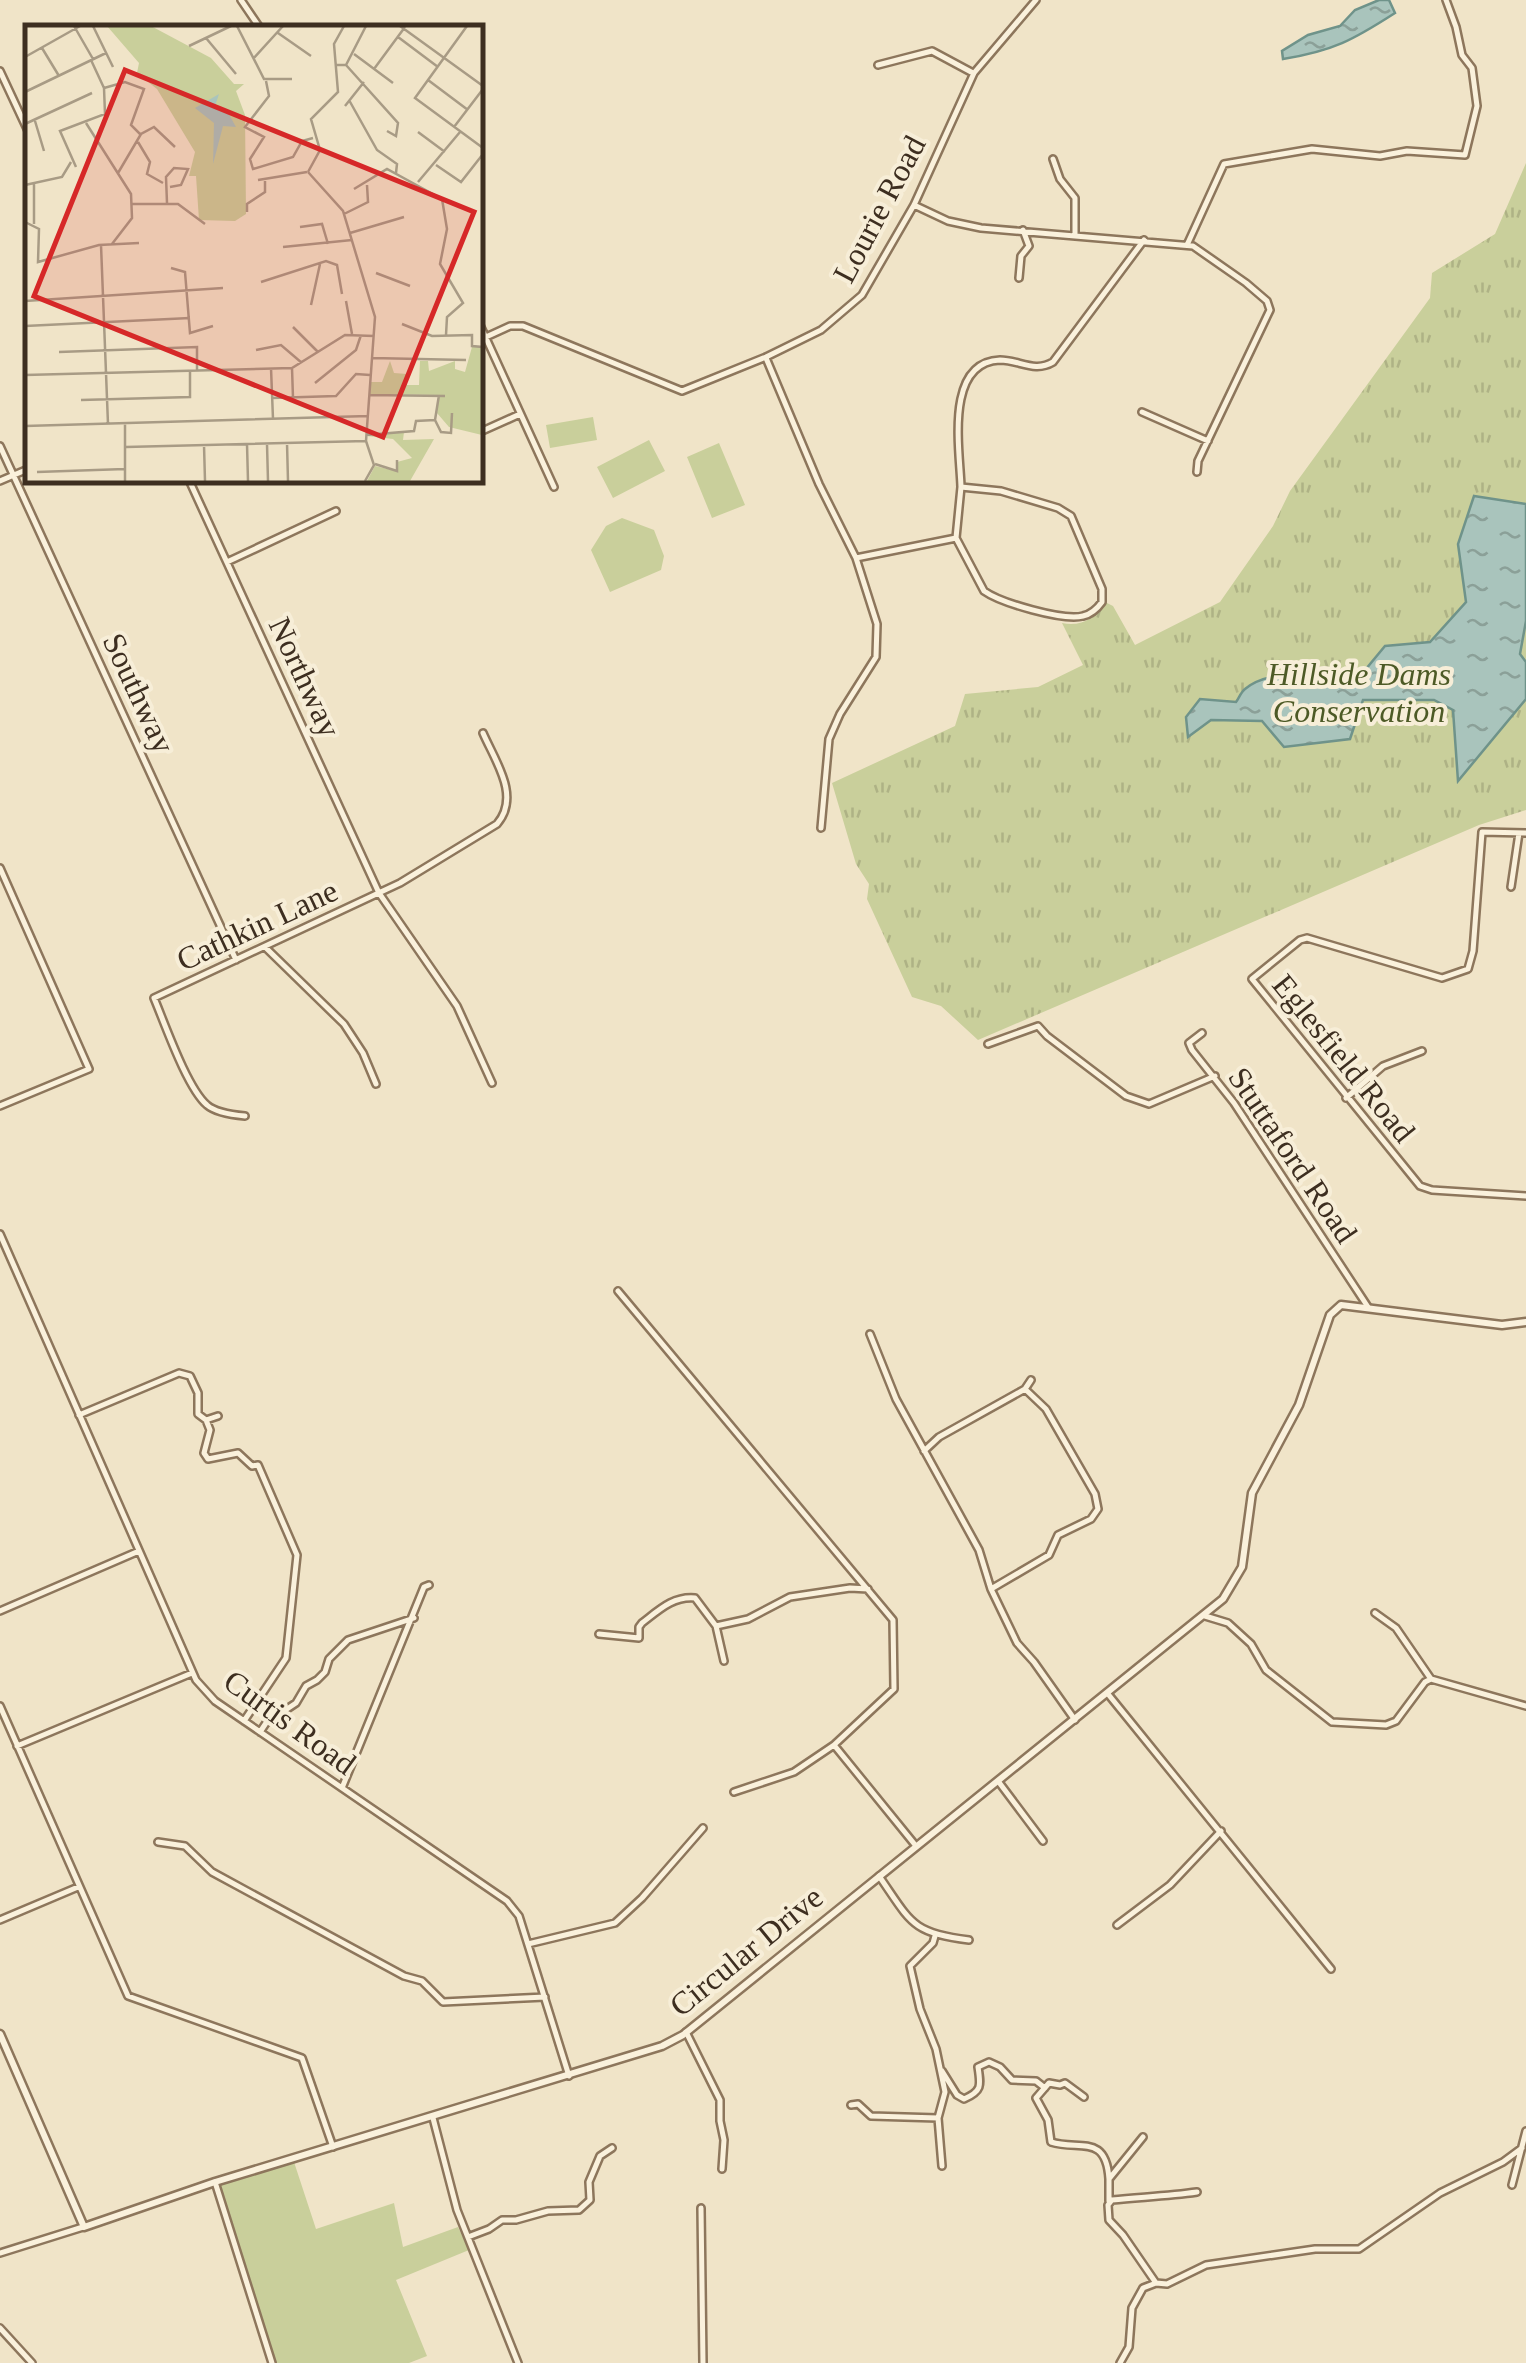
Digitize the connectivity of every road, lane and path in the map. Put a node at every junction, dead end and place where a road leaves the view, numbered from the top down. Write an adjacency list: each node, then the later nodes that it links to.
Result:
1 (242, 0): 4 (street)
2 (1036, 0): 7 (street, Lourie Road)
3 (1446, 0): 14 (street)
4 (258, 25)
5 (878, 65): 7 (street)
6 (0, 71): 8 (street)
7 (974, 73): 10 (street, Lourie Road)
8 (25, 125)
9 (1054, 159): 12 (street)
10 (914, 205): 11 (street); 18 (street, Lourie Road)
11 (1023, 230): 12 (street); 15 (street)
12 (1076, 234): 13 (street)
13 (1144, 240): 14 (street); 30 (street)
14 (1186, 245): 22 (street)
15 (1019, 278)
16 (482, 329): 17 (street)
17 (486, 337): 18 (street, Lourie Road); 20 (street)
18 (766, 357): 33 (street)
19 (1142, 412): 22 (street)
20 (520, 414): 21 (street); 29 (street)
21 (482, 431)
22 (1208, 441): 25 (street)
23 (0, 446): 26 (street, Southway)
24 (25, 470): 26 (street)
25 (1198, 472)
26 (14, 475): 27 (street); 42 (street, Southway)
27 (0, 481)
28 (189, 482): 34 (street, Northway)
29 (554, 487)
30 (961, 487): 32 (street); 32 (street)
31 (336, 512): 34 (street)
32 (956, 538): 33 (street)
33 (856, 558): 36 (street)
34 (228, 562): 40 (street, Northway)
35 (483, 733): 40 (street, Cathkin Lane)
36 (821, 828)
37 (1522, 833): 39 (street); 49 (street, Eglesfield Road)
38 (0, 868): 50 (street)
39 (1511, 887)
40 (379, 892): 41 (street, Cathkin Lane); 47 (street, Northway)
41 (265, 947): 42 (street, Cathkin Lane); 48 (street)
42 (236, 960): 51 (street, Cathkin Lane)
43 (1202, 1033): 46 (street, Stuttaford Road)
44 (988, 1044): 46 (street)
45 (1422, 1051): 49 (street)
46 (1215, 1076): 55 (street, Stuttaford Road)
47 (492, 1083)
48 (376, 1084)
49 (1346, 1098): 52 (street, Eglesfield Road)
50 (0, 1106)
51 (245, 1116)
52 (1526, 1196)
53 (0, 1234): 60 (street, Curtis Road)
54 (618, 1291): 67 (street)
55 (1368, 1307): 56 (street); 70 (street, Circular Drive)
56 (1526, 1322)
57 (870, 1334): 63 (street)
58 (1032, 1380): 59 (street)
59 (1026, 1389): 63 (street); 66 (street)
60 (79, 1415): 62 (street); 64 (street, Curtis Road)
61 (218, 1416): 62 (street)
62 (206, 1420): 80 (street)
63 (924, 1451): 66 (street)
64 (139, 1551): 68 (street); 75 (street, Curtis Road)
65 (429, 1585): 71 (street)
66 (991, 1588): 81 (street)
67 (868, 1589): 72 (street); 83 (street)
68 (0, 1611)
69 (1375, 1613): 76 (street)
70 (1205, 1616): 76 (street); 77 (street, Circular Drive)
71 (414, 1618): 82 (street); 86 (street)
72 (716, 1626): 73 (street); 74 (street)
73 (599, 1634)
74 (724, 1661)
75 (192, 1673): 80 (street, Curtis Road); 84 (street)
76 (1431, 1678): 79 (street)
77 (1108, 1694): 81 (street, Circular Drive); 89 (street)
78 (0, 1706): 84 (street)
79 (1526, 1706)
80 (244, 1720): 82 (street, Curtis Road)
81 (1075, 1720): 85 (street, Circular Drive)
82 (260, 1732): 86 (street, Curtis Road)
83 (834, 1745): 87 (street); 92 (street)
84 (18, 1746): 94 (street)
85 (998, 1781): 90 (street); 92 (street, Circular Drive)
86 (342, 1788): 99 (street, Curtis Road)
87 (734, 1792)
88 (703, 1828): 99 (street)
89 (1221, 1832): 96 (street); 100 (street)
90 (1043, 1841)
91 (158, 1842): 101 (street)
92 (916, 1846): 93 (street, Circular Drive)
93 (879, 1876): 97 (street); 102 (street, Circular Drive)
94 (78, 1887): 95 (street); 113 (street)
95 (0, 1920)
96 (1116, 1925)
97 (935, 1936): 98 (street); 104 (street)
98 (969, 1940)
99 (528, 1944): 101 (street, Curtis Road)
100 (1332, 1969)
101 (544, 1998): 105 (street, Curtis Road)
102 (686, 2032): 105 (street, Circular Drive); 117 (street)
103 (0, 2034): 124 (street)
104 (940, 2068): 106 (street); 110 (street)
105 (569, 2076): 109 (street, Circular Drive)
106 (1044, 2088): 107 (street); 118 (street)
107 (1084, 2097)
108 (850, 2105): 110 (street)
109 (432, 2118): 113 (street, Circular Drive); 125 (street)
110 (938, 2118): 116 (street)
111 (1526, 2132): 115 (street)
112 (1143, 2137): 118 (street)
113 (334, 2147): 119 (street, Circular Drive)
114 (612, 2148): 125 (street)
115 (1522, 2148): 120 (street); 127 (street)
116 (942, 2166)
117 (722, 2169)
118 (1110, 2180): 122 (street)
119 (214, 2182): 124 (street, Circular Drive); 130 (street)
120 (1512, 2185)
121 (1197, 2192): 122 (street)
122 (1108, 2204): 127 (street)
123 (702, 2208): 132 (street)
124 (84, 2227): 126 (street)
125 (468, 2237): 131 (street)
126 (0, 2253)
127 (1156, 2283): 133 (street)
128 (0, 2328): 129 (street)
129 (32, 2363)
130 (272, 2363)
131 (518, 2363)
132 (703, 2363)
133 (1120, 2363)

